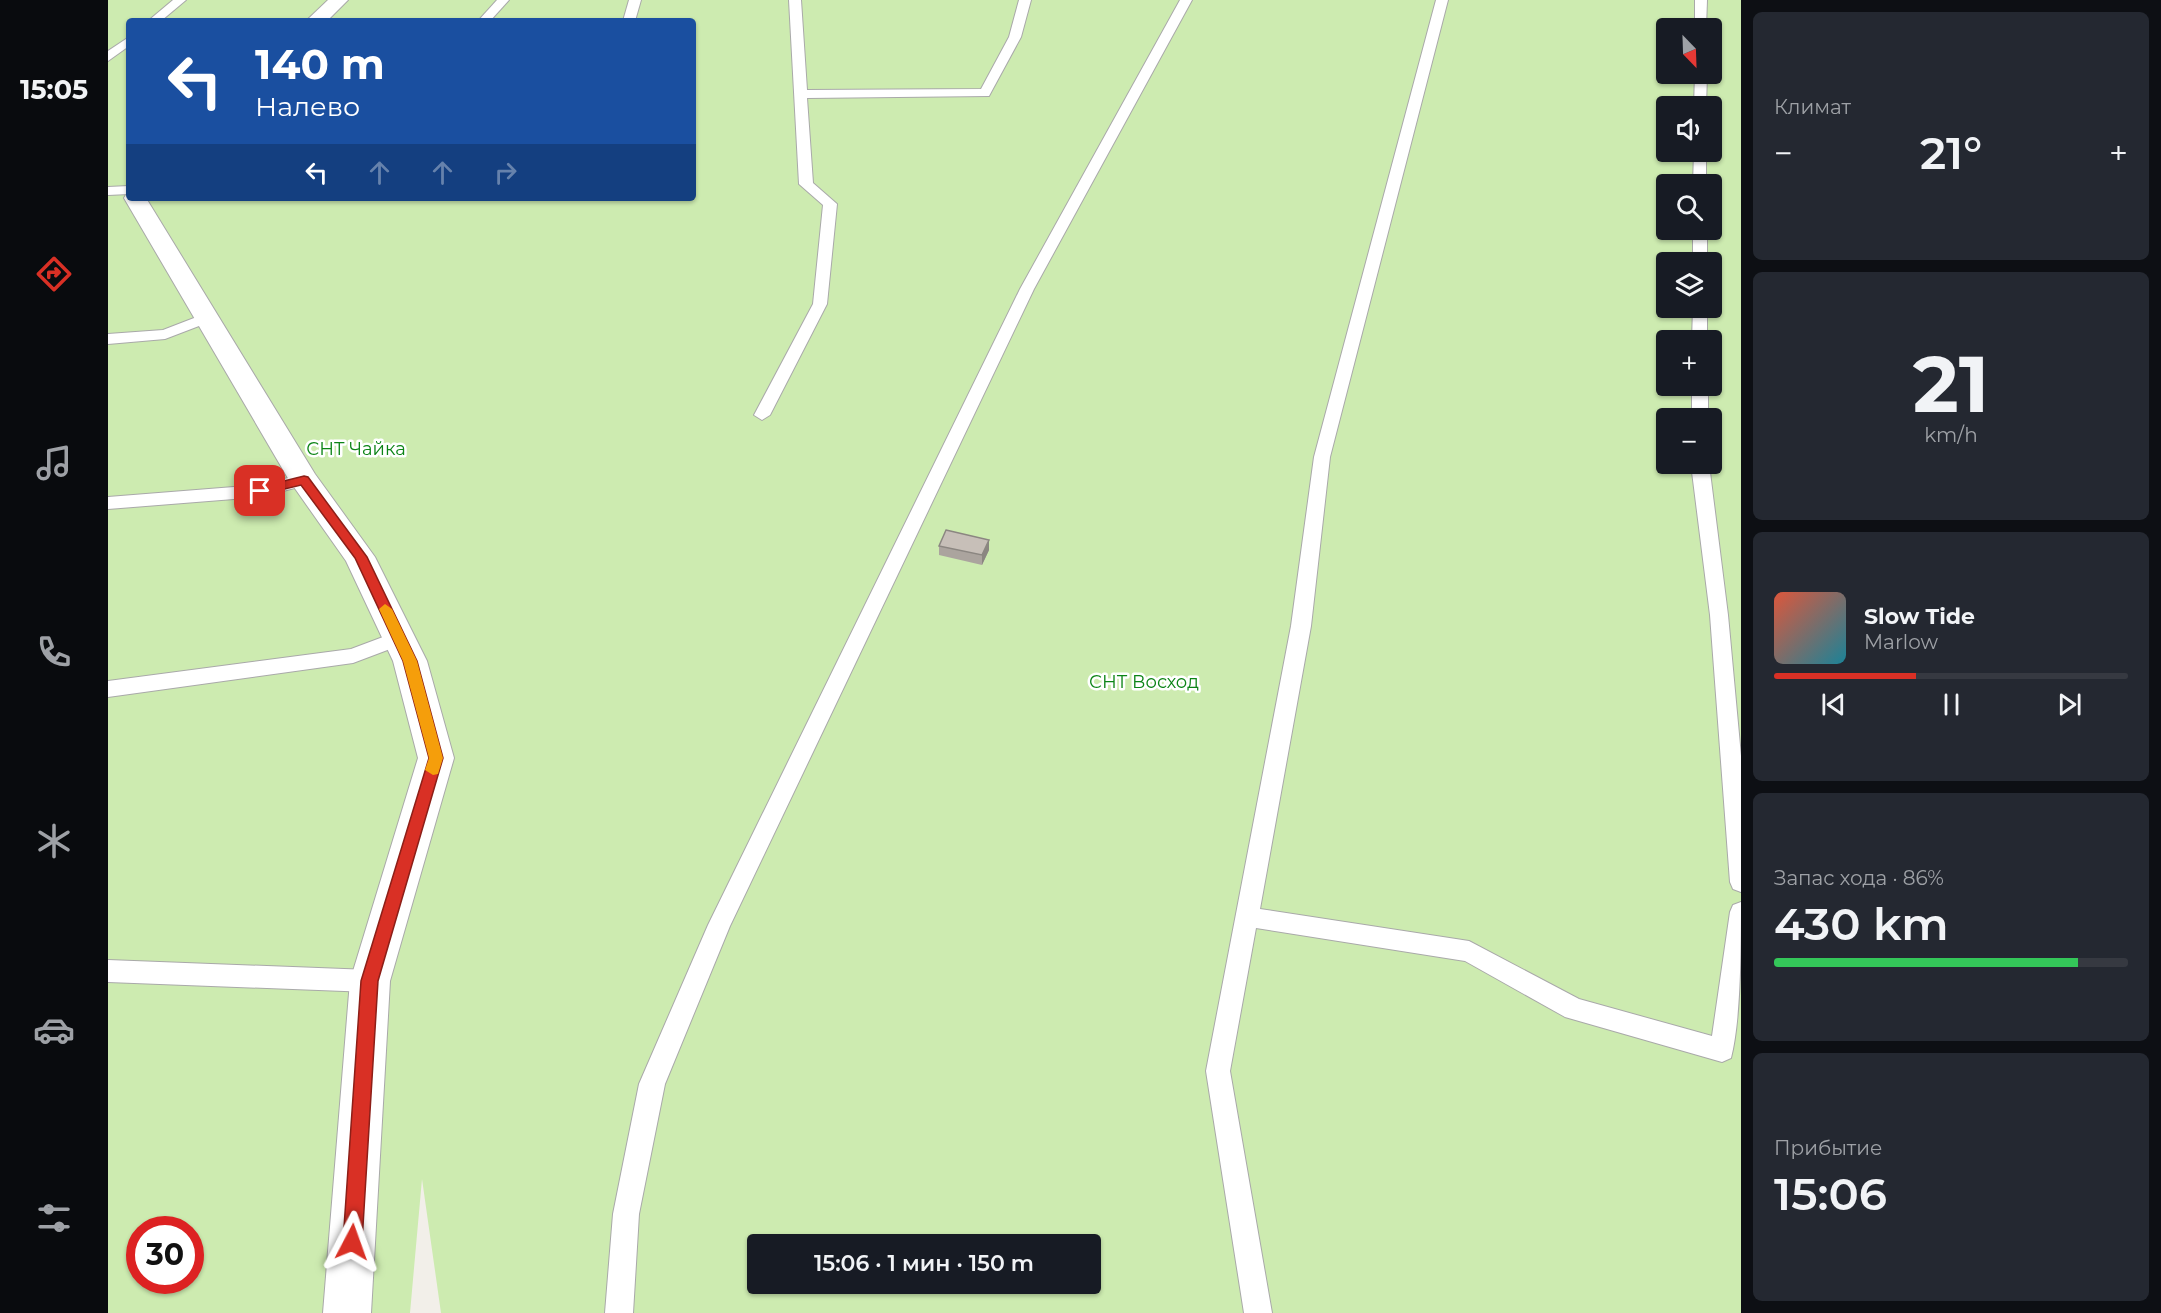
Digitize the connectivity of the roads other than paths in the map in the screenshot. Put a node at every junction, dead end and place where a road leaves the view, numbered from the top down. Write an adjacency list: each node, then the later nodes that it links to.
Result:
1 (180, 0): 10 (lane)
2 (339, 0): 11 (street)
3 (503, 0): 12 (lane)
4 (635, 0): 13 (lane)
5 (795, 0): 17 (lane)
6 (1025, 0): 17 (lane)
7 (1186, 0): 35 (lane)
8 (1442, 0): 31 (lane)
9 (1701, 0): 14 (lane)
10 (158, 18)
11 (319, 18)
12 (487, 18)
13 (630, 18)
14 (1701, 18)
15 (126, 42): 16 (lane)
16 (108, 57)
17 (801, 94): 23 (lane)
18 (126, 190): 19 (lane)
19 (108, 191)
20 (137, 201): 21 (street)
21 (207, 318): 22 (lane); 25 (street)
22 (108, 339)
23 (762, 415)
24 (1701, 474): 29 (lane)
25 (304, 480): 26 (lane); 27 (street)
26 (108, 503)
27 (399, 638): 28 (lane); 33 (street)
28 (108, 689)
29 (1741, 882)
30 (1741, 912): 31 (lane)
31 (1248, 917): 36 (lane)
32 (108, 971): 33 (lane)
33 (370, 981): 34 (street)
34 (347, 1313)
35 (620, 1313)
36 (1258, 1313)

